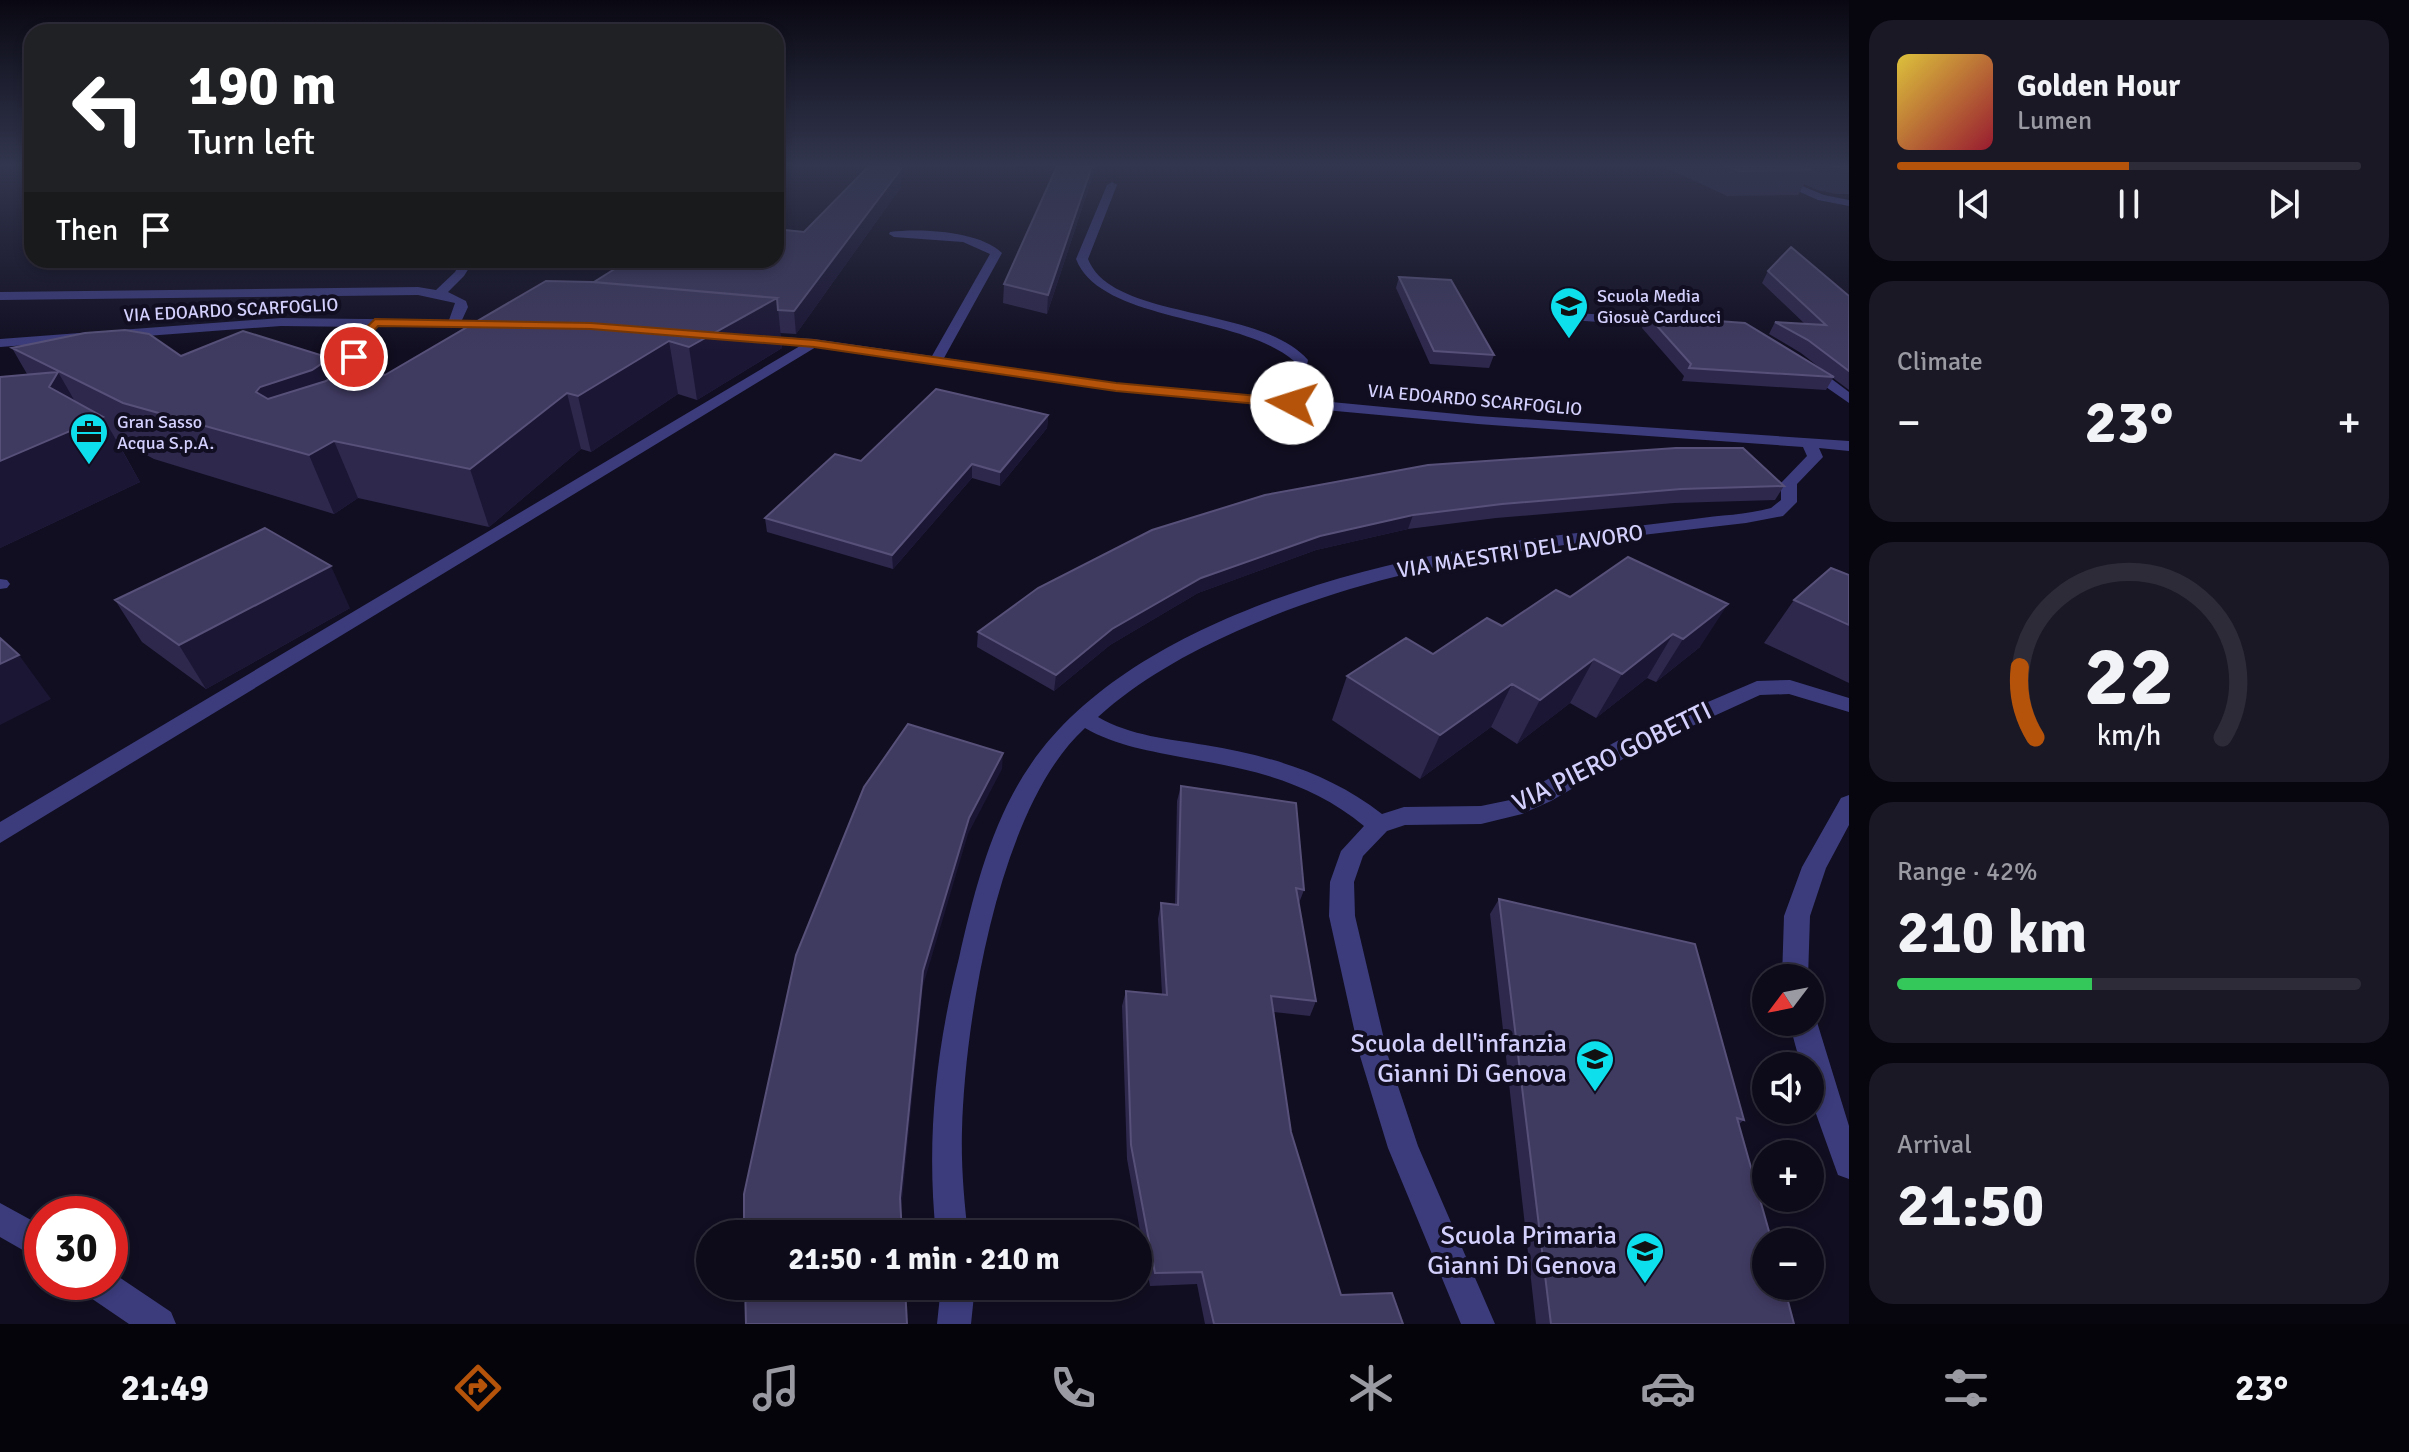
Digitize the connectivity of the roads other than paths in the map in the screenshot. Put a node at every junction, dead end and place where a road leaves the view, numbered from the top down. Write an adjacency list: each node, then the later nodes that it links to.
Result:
1 (1095, 228): 17 (street)
2 (894, 234): 15 (street)
3 (463, 268): 4 (street)
4 (439, 294): 5 (street); 8 (street)
5 (0, 296)
6 (1560, 316): 10 (street)
7 (375, 322): 8 (street, VIA EDOARDO SCARFOGLIO); 12 (street, VIA EDOARDO SCARFOGLIO); 18 (street)
8 (454, 323): 9 (street, VIA EDOARDO SCARFOGLIO)
9 (513, 324)
10 (1682, 324)
11 (746, 337): 13 (street, VIA EDOARDO SCARFOGLIO)
12 (0, 343)
13 (814, 343): 15 (street, VIA EDOARDO SCARFOGLIO); 25 (street)
14 (1794, 358): 16 (street)
15 (935, 362): 17 (street, VIA EDOARDO SCARFOGLIO)
16 (1849, 399)
17 (1292, 403): 19 (street, VIA EDOARDO SCARFOGLIO)
18 (367, 405)
19 (1809, 442): 20 (street, VIA EDOARDO SCARFOGLIO); 22 (street, VIA MAESTRI DEL LAVORO)
20 (1849, 446)
21 (1849, 705): 24 (street, VIA PIERO GOBETTI)
22 (1084, 718): 24 (street); 30 (street, VIA MAESTRI DEL LAVORO)
23 (1845, 819): 26 (street)
24 (1379, 825): 36 (street)
25 (0, 834)
26 (1795, 964)
27 (1807, 1036): 28 (street)
28 (1849, 1164)
29 (0, 1219): 31 (street)
30 (951, 1220)
31 (24, 1234)
32 (124, 1300): 34 (street)
33 (957, 1300): 35 (street)
34 (159, 1324)
35 (954, 1324)
36 (1478, 1324)

